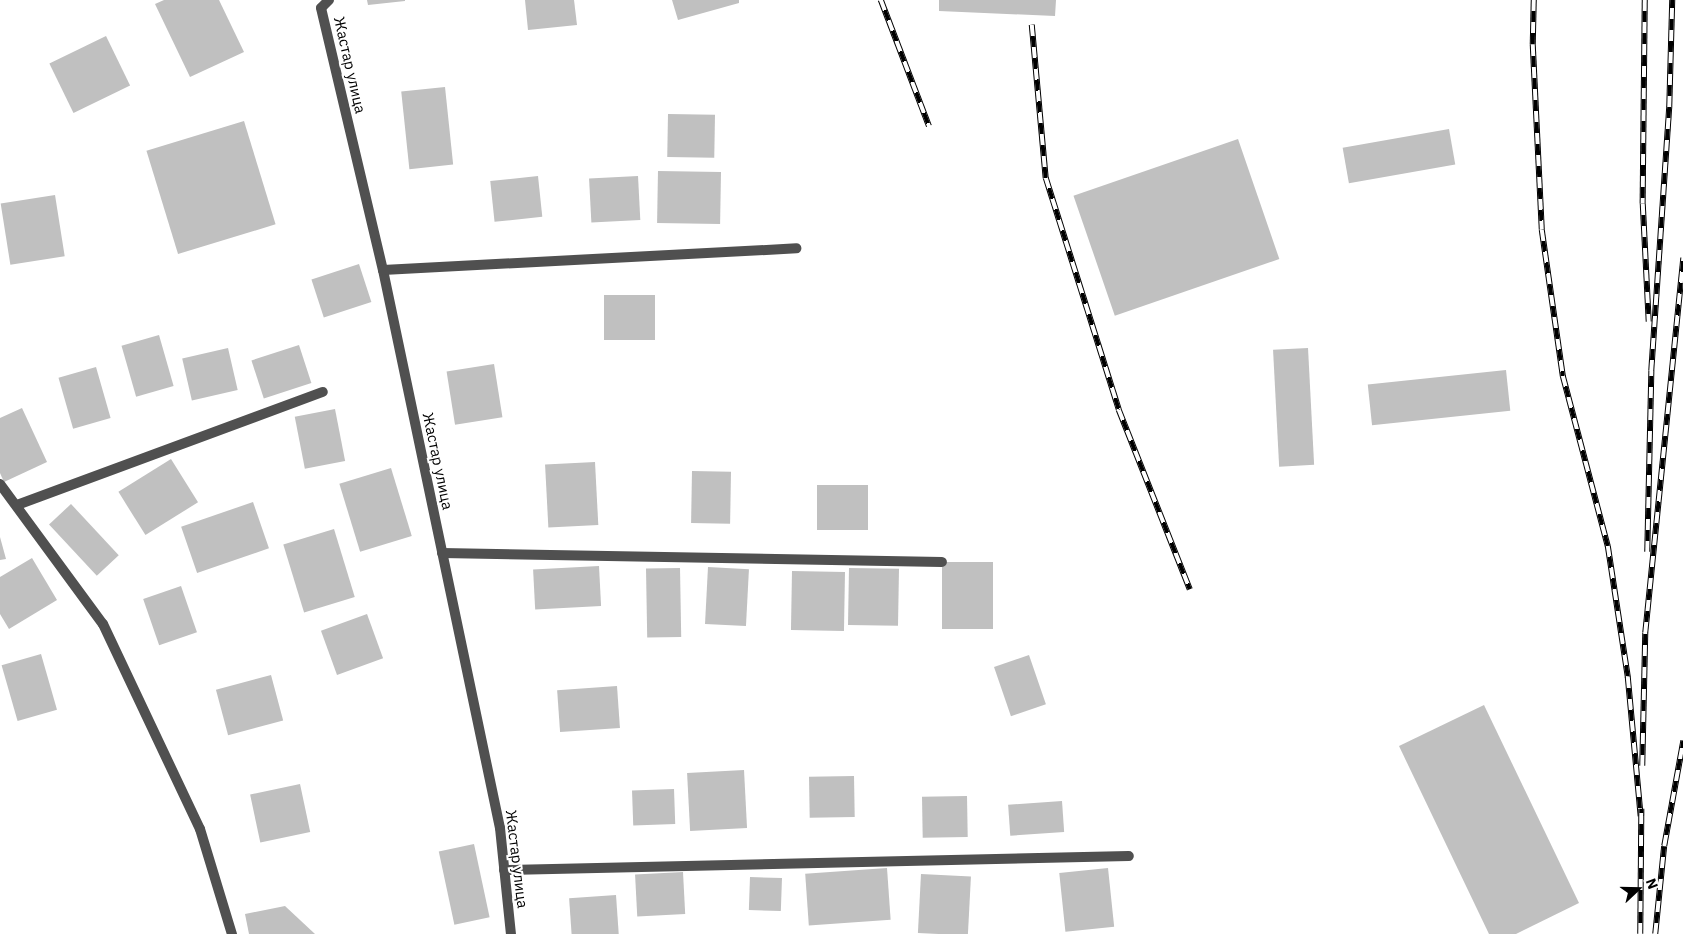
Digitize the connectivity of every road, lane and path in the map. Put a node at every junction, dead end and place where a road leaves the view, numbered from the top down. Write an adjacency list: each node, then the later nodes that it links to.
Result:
1 (329, 0): 3 (street, Жастар улица)
2 (796, 248): 3 (street)
3 (383, 270): 7 (street, Жастар улица)
4 (323, 392): 6 (street)
5 (0, 484): 6 (street)
6 (17, 506): 11 (street)
7 (442, 553): 8 (street); 10 (street, Жастар улица)
8 (942, 562)
9 (1129, 856): 10 (street)
10 (504, 870): 12 (street, Жастар улица)
11 (232, 934)
12 (511, 934)

